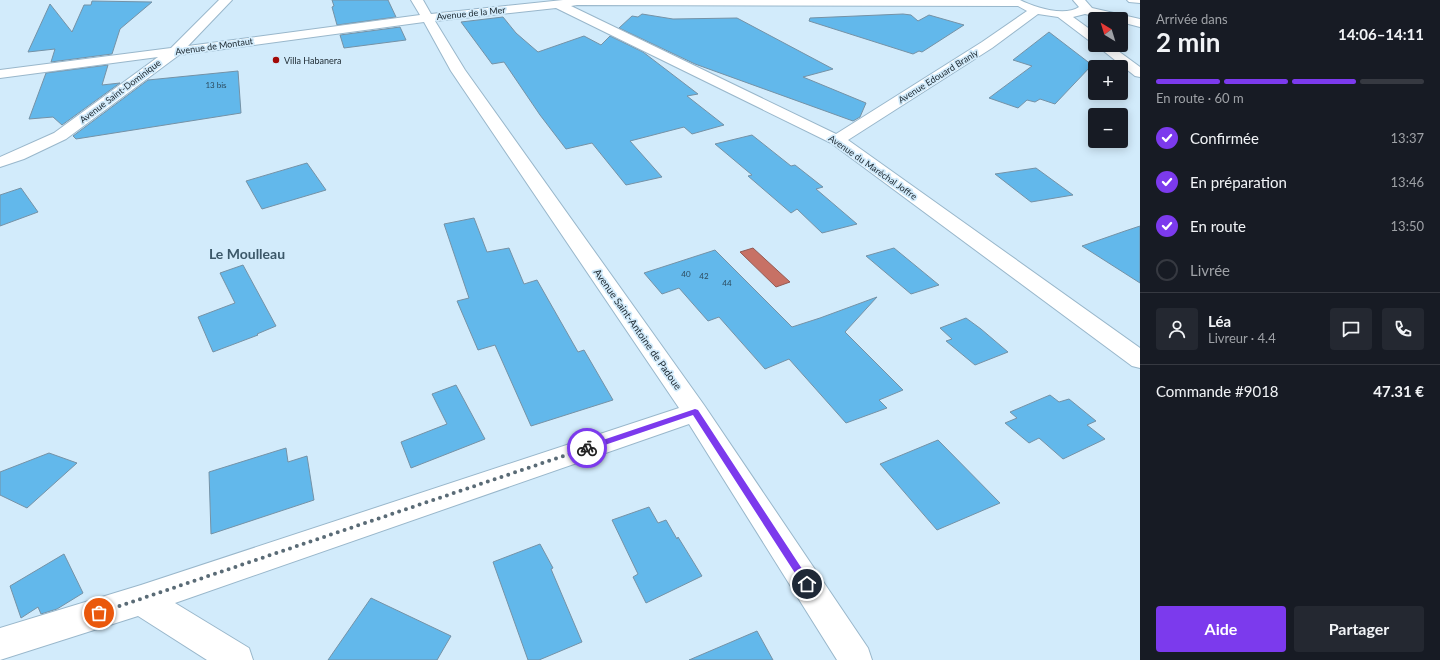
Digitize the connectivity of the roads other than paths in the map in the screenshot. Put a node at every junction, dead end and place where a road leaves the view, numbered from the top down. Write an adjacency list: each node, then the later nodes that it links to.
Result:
1 (226, 0): 14 (street, Avenue Saint-Dominique)
2 (417, 0): 11 (street, Avenue Saint-Antoine de Padoue)
3 (1133, 0): 4 (street)
4 (1140, 0)
5 (581, 1): 6 (street, Avenue de la Mer); 7 (street, Avenue de la Mer)
6 (1016, 1): 9 (street)
7 (559, 4): 11 (street, Avenue de la Mer); 18 (street, Avenue du Maréchal Joffre)
8 (1081, 5): 10 (street); 12 (street)
9 (1036, 10): 10 (street); 18 (street, Avenue Edouard Branly)
10 (1061, 14): 13 (street)
11 (428, 18): 14 (street, Avenue de Montaut); 21 (street, Avenue Saint-Antoine de Padoue)
12 (1140, 23)
13 (1088, 34)
14 (175, 51): 17 (street, Avenue de Montaut); 19 (street, Avenue Saint-Dominique)
15 (1112, 52): 16 (street)
16 (1140, 73)
17 (0, 74)
18 (837, 140): 20 (street, Avenue du Maréchal Joffre)
19 (0, 162)
20 (1140, 360)
21 (695, 412): 22 (street); 25 (street, Avenue Saint-Antoine de Padoue)
22 (141, 600): 23 (street); 24 (street)
23 (0, 644)
24 (237, 660)
25 (856, 660)

